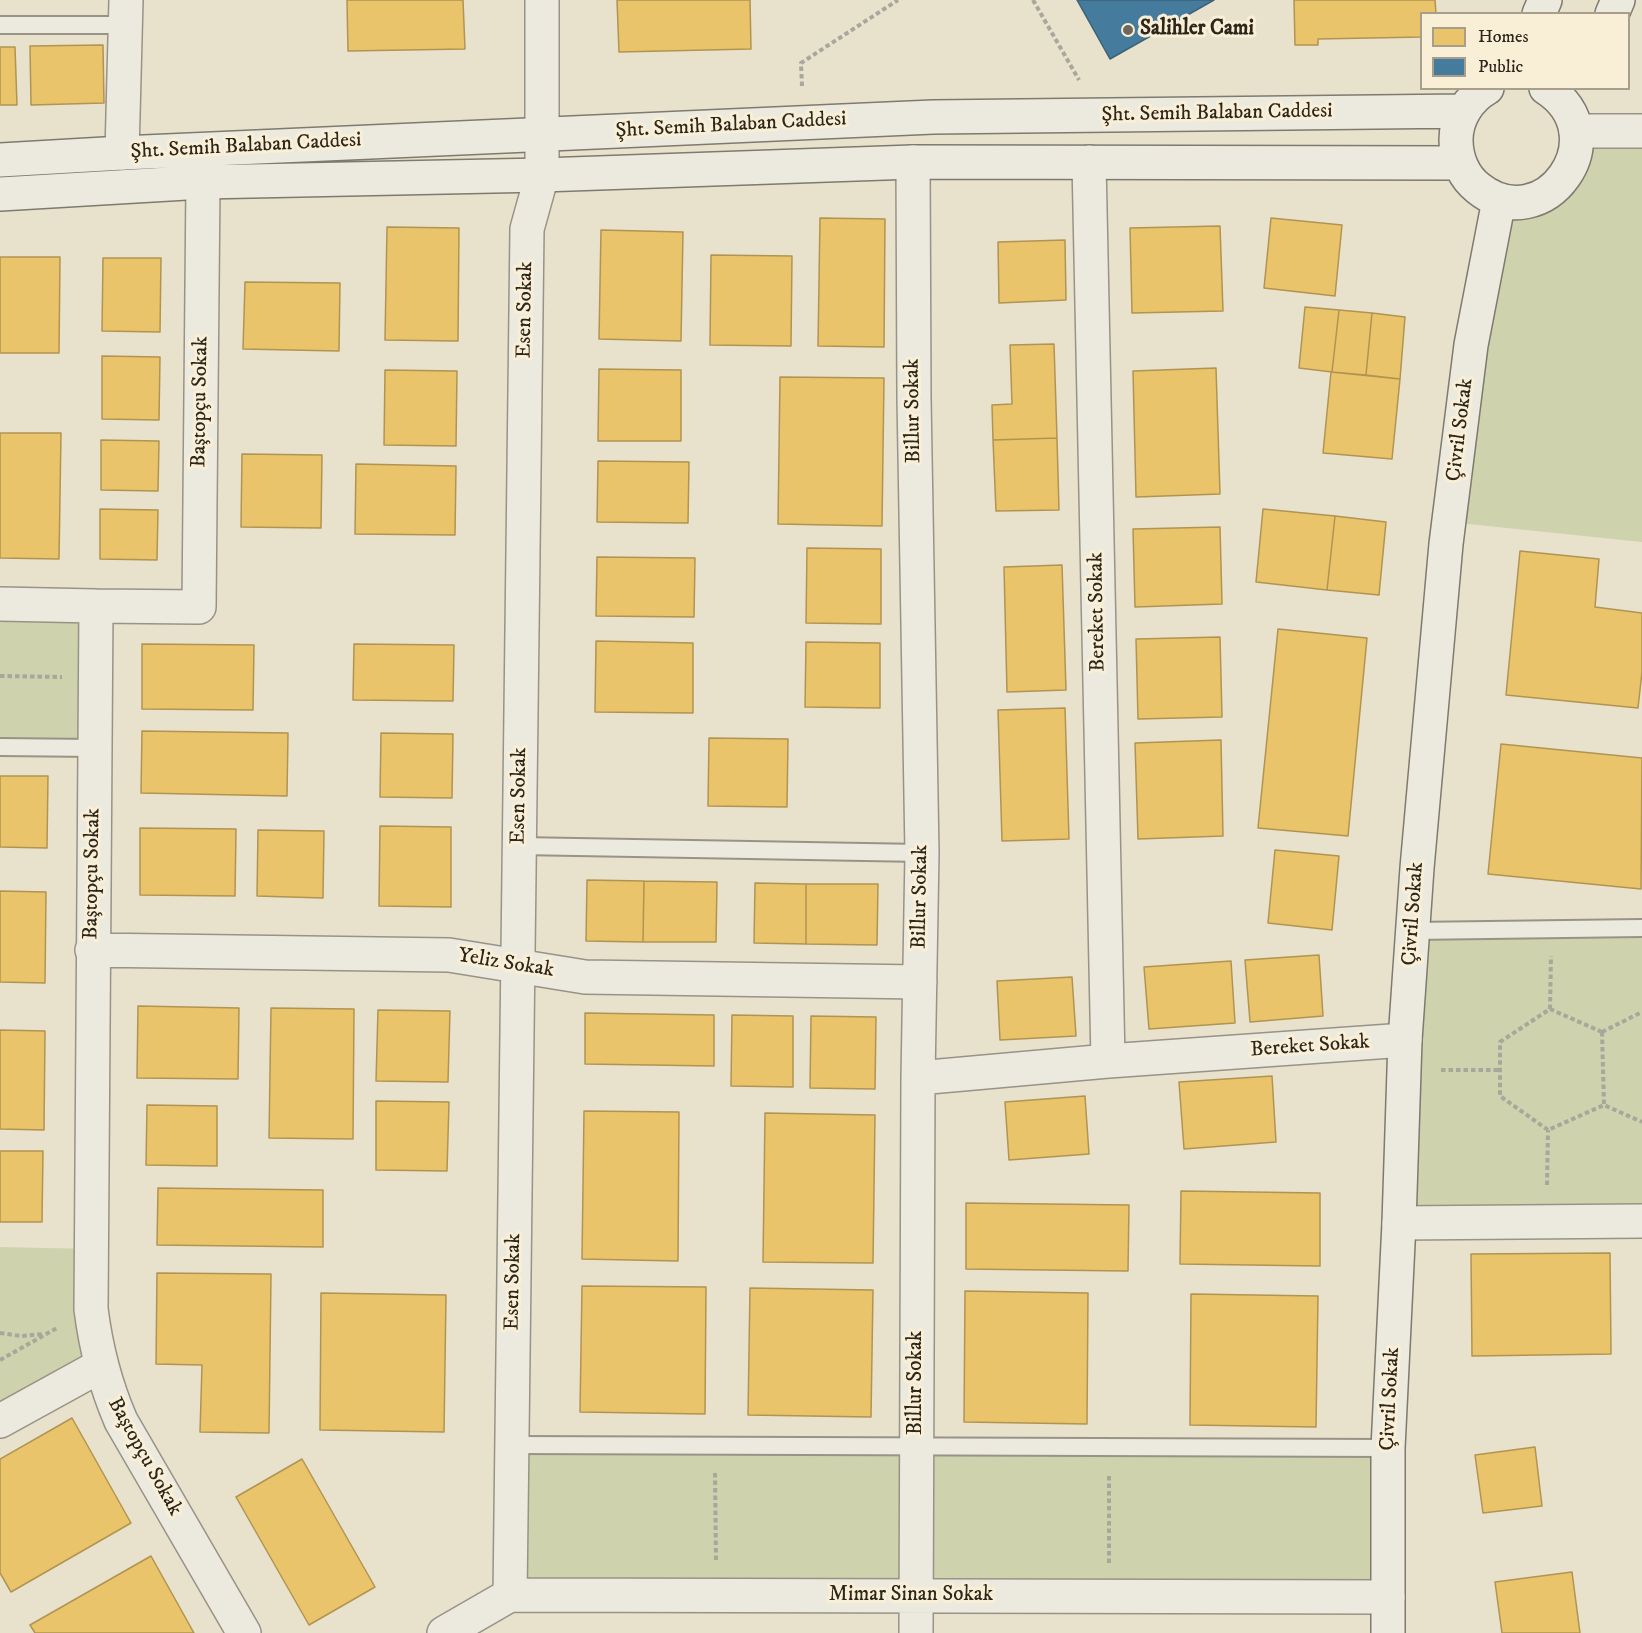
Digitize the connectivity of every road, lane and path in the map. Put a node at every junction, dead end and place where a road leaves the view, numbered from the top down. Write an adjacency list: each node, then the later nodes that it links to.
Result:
1 (542, 0): 12 (street, Esen Sokak)
2 (898, 0): 10 (path)
3 (1033, 0): 9 (path)
4 (125, 13): 5 (lane); 13 (street)
5 (0, 25)
6 (1485, 90): 8 (street)
7 (1566, 104): 11 (street); 21 (street)
8 (1464, 111): 9 (street, Şht. Semih Balaban Caddesi); 17 (street)
9 (1099, 115): 10 (street, Şht. Semih Balaban Caddesi)
10 (804, 123): 12 (street, Şht. Semih Balaban Caddesi)
11 (1642, 131)
12 (542, 134): 13 (street, Şht. Semih Balaban Caddesi); 18 (street, Esen Sokak)
13 (122, 153): 14 (street, Şht. Semih Balaban Caddesi)
14 (0, 160)
15 (913, 162): 16 (street, Şht. Semih Balaban Caddesi); 18 (street, Şht. Semih Balaban Caddesi); 29 (street, Billur Sokak)
16 (1089, 162): 17 (street, Şht. Semih Balaban Caddesi); 40 (street, Bereket Sokak)
17 (1460, 164): 21 (street)
18 (542, 175): 19 (street, Şht. Semih Balaban Caddesi); 28 (street, Esen Sokak)
19 (203, 182): 20 (street, Şht. Semih Balaban Caddesi); 23 (street, Baştopçu Sokak)
20 (0, 194)
21 (1499, 200): 32 (street, Çivril Sokak)
22 (0, 604): 23 (street)
23 (96, 606): 25 (street, Baştopçu Sokak)
24 (0, 676): 25 (path)
25 (95, 677): 27 (street, Baştopçu Sokak)
26 (0, 747): 27 (lane)
27 (95, 748): 33 (street, Baştopçu Sokak)
28 (519, 846): 29 (lane); 34 (street, Esen Sokak)
29 (922, 853): 35 (street, Billur Sokak)
30 (1642, 928): 31 (lane)
31 (1552, 929): 32 (lane); 36 (path)
32 (1412, 931): 39 (street, Çivril Sokak)
33 (92, 950): 34 (street, Yeliz Sokak); 49 (street, Baştopçu Sokak)
34 (518, 966): 35 (street, Yeliz Sokak); 55 (street, Esen Sokak)
35 (920, 981): 42 (street, Billur Sokak)
36 (1550, 1009): 38 (path); 41 (path)
37 (1642, 1012): 38 (path)
38 (1602, 1032): 43 (path)
39 (1404, 1055): 40 (street, Bereket Sokak); 41 (path); 48 (street, Çivril Sokak)
40 (1108, 1061): 42 (street, Bereket Sokak)
41 (1500, 1070): 45 (path)
42 (918, 1078): 57 (street, Billur Sokak)
43 (1604, 1105): 44 (path); 45 (path)
44 (1642, 1122)
45 (1548, 1130): 47 (path)
46 (1642, 1221): 47 (street)
47 (1546, 1222): 48 (street)
48 (1399, 1223): 59 (street, Çivril Sokak)
49 (91, 1309): 51 (path); 53 (street, Baştopçu Sokak)
50 (0, 1333): 51 (path)
51 (46, 1334): 52 (path)
52 (0, 1360)
53 (100, 1366): 54 (street); 65 (street, Baştopçu Sokak)
54 (0, 1421)
55 (513, 1445): 56 (lane); 60 (street, Esen Sokak)
56 (716, 1446): 57 (lane); 61 (path)
57 (917, 1447): 58 (lane); 62 (street, Billur Sokak)
58 (1109, 1447): 59 (lane); 63 (path)
59 (1388, 1448): 64 (street, Çivril Sokak)
60 (510, 1594): 61 (street, Mimar Sinan Sokak); 66 (street)
61 (715, 1595): 62 (street, Mimar Sinan Sokak)
62 (917, 1596): 63 (street, Mimar Sinan Sokak); 67 (street, Billur Sokak)
63 (1109, 1596): 64 (street, Mimar Sinan Sokak)
64 (1388, 1597): 68 (street, Çivril Sokak)
65 (244, 1633)
66 (444, 1633)
67 (916, 1633)
68 (1388, 1633)

